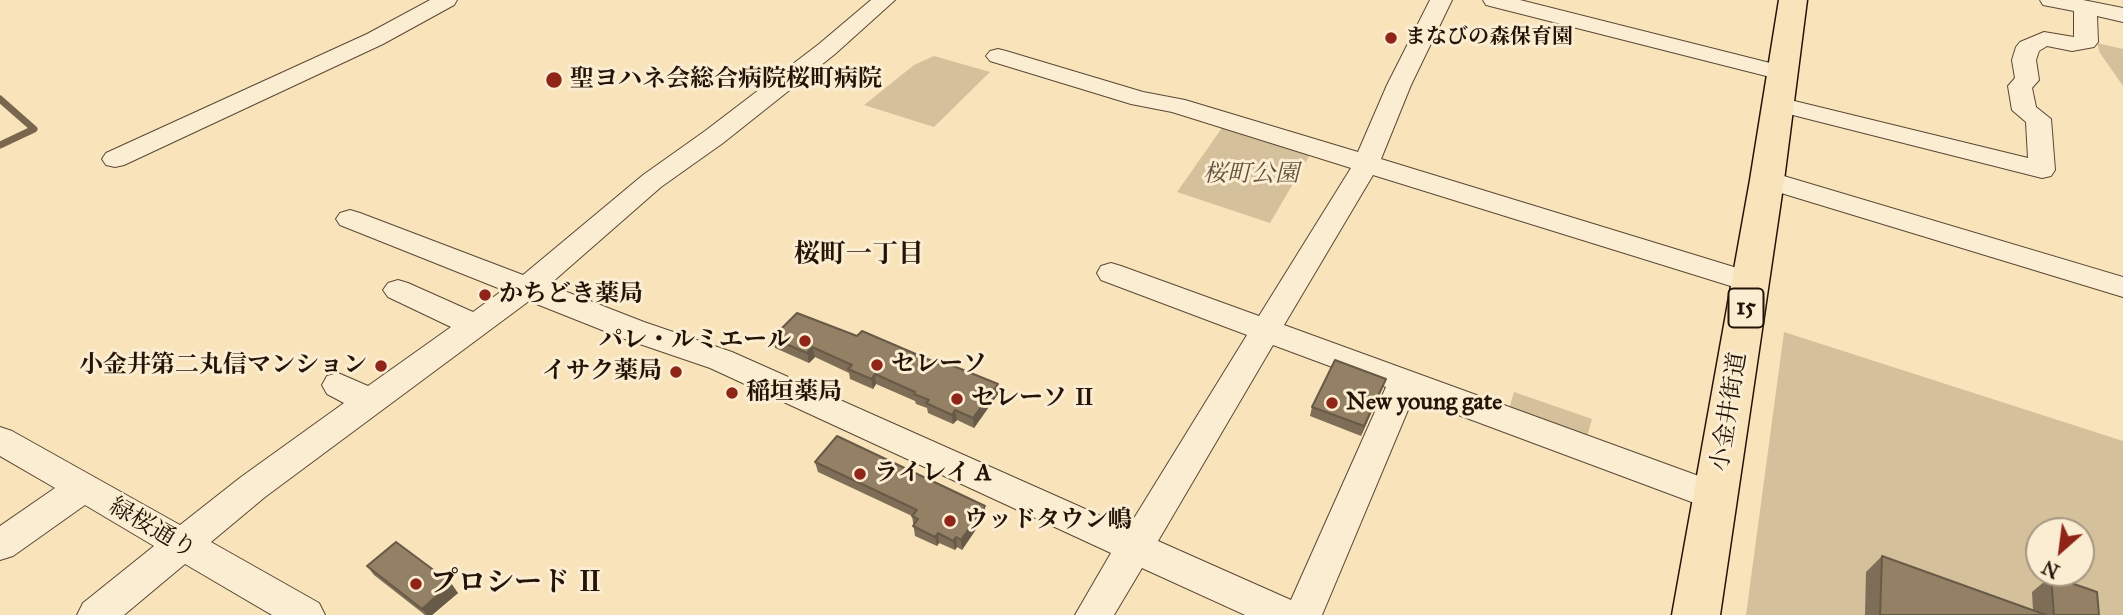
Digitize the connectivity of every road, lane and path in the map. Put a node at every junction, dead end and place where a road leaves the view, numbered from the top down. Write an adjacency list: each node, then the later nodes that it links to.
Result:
1 (446, 0): 12 (street)
2 (884, 0): 18 (street)
3 (1441, 0): 13 (street)
4 (1494, 0): 11 (street)
5 (1793, 0): 11 (main road, 小金井街道 / 15)
6 (2051, 0): 8 (street)
7 (2121, 0): 9 (street)
8 (2084, 7): 9 (street); 11 (street)
9 (2123, 13)
10 (998, 56): 13 (street)
11 (1780, 89): 14 (main road, 小金井街道 / 15)
12 (116, 159)
13 (1366, 164): 17 (street); 22 (street)
14 (1767, 180): 17 (main road, 小金井街道 / 15); 19 (street)
15 (350, 219): 18 (street)
16 (1129, 275): 22 (street)
17 (1750, 282): 28 (main road, 小金井街道 / 15)
18 (528, 287): 21 (street); 31 (street)
19 (2123, 287)
20 (398, 290): 21 (street)
21 (475, 325): 25 (street)
22 (1268, 331): 23 (street); 31 (street)
23 (1404, 382): 28 (street); 36 (street)
24 (338, 385): 25 (street)
25 (369, 402): 30 (street)
26 (0, 440): 27 (street, 緑桜通り)
27 (83, 488): 29 (street); 30 (street, 緑桜通り)
28 (1717, 497): 37 (main road, 小金井街道 / 15)
29 (0, 545)
30 (181, 546): 32 (street); 33 (street, 緑桜通り)
31 (1135, 549): 34 (street); 35 (street)
32 (96, 615)
33 (306, 615)
34 (1094, 615)
35 (1284, 615)
36 (1303, 615)
37 (1696, 615)

